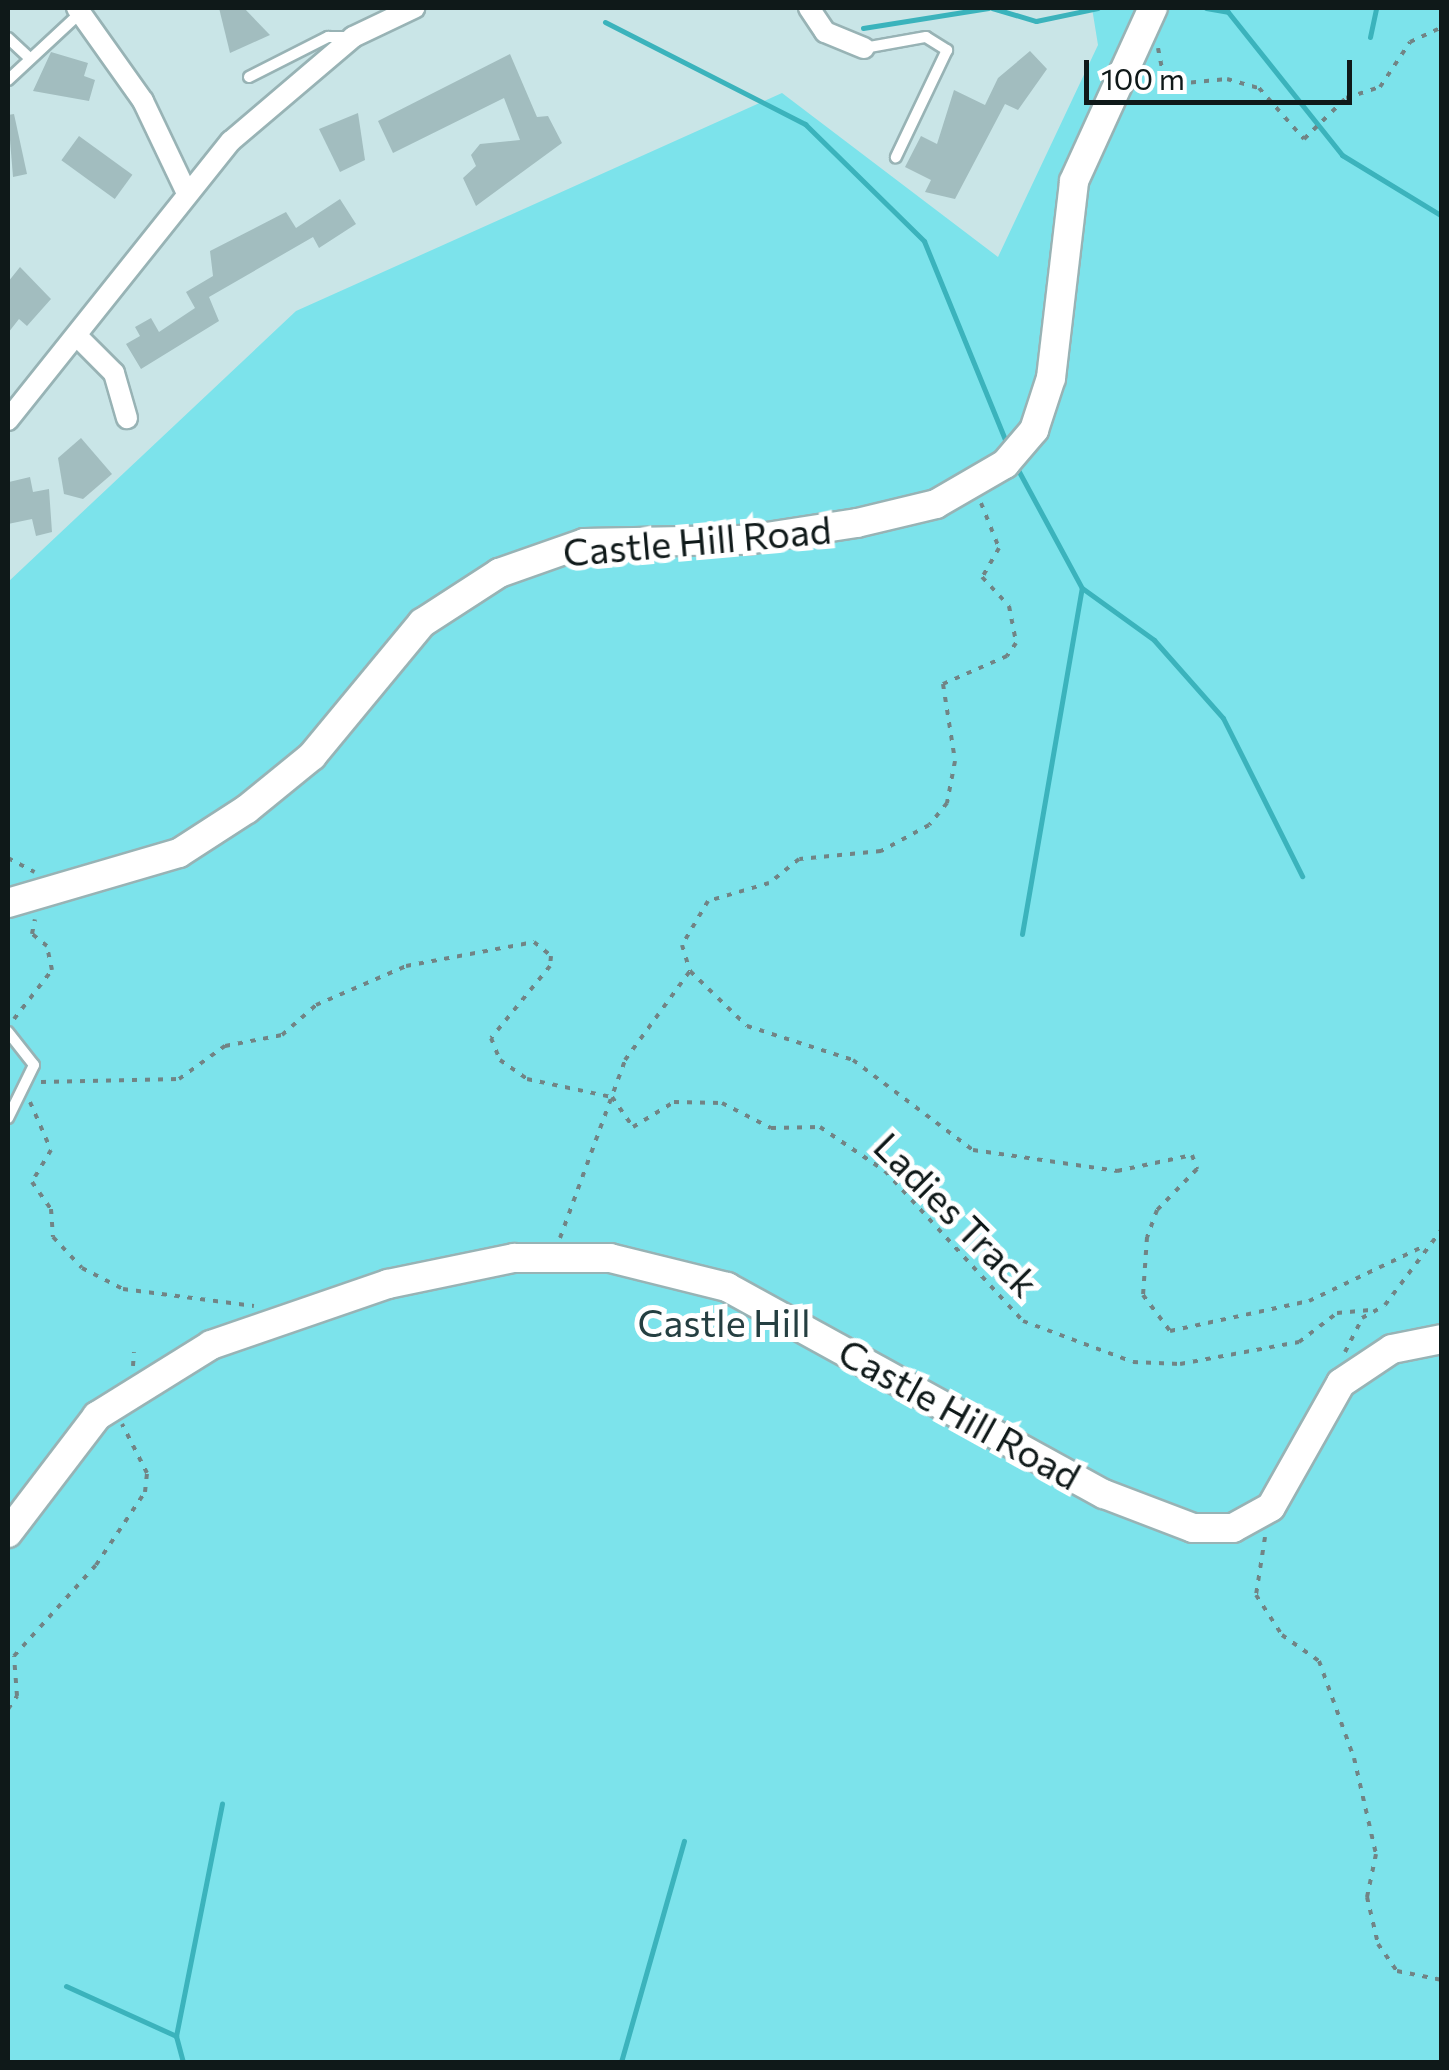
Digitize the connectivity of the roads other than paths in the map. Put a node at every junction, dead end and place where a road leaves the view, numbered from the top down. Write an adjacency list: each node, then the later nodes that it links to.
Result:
1 (414, 8): 5 (street)
2 (808, 8): 7 (street)
3 (78, 10): 8 (lane); 12 (street)
4 (1149, 20): 16 (main road, Castle Hill Road)
5 (353, 37): 9 (lane); 12 (street)
6 (8, 38): 8 (lane)
7 (864, 48): 11 (lane)
8 (27, 56): 10 (lane)
9 (248, 77)
10 (8, 80)
11 (896, 157)
12 (185, 189): 13 (street)
13 (78, 337): 14 (street); 15 (street)
14 (127, 418)
15 (8, 420)
16 (8, 902)
17 (12, 1035): 18 (lane)
18 (8, 1118)
19 (1442, 1339): 20 (main road, Castle Hill Road)
20 (8, 1534)

